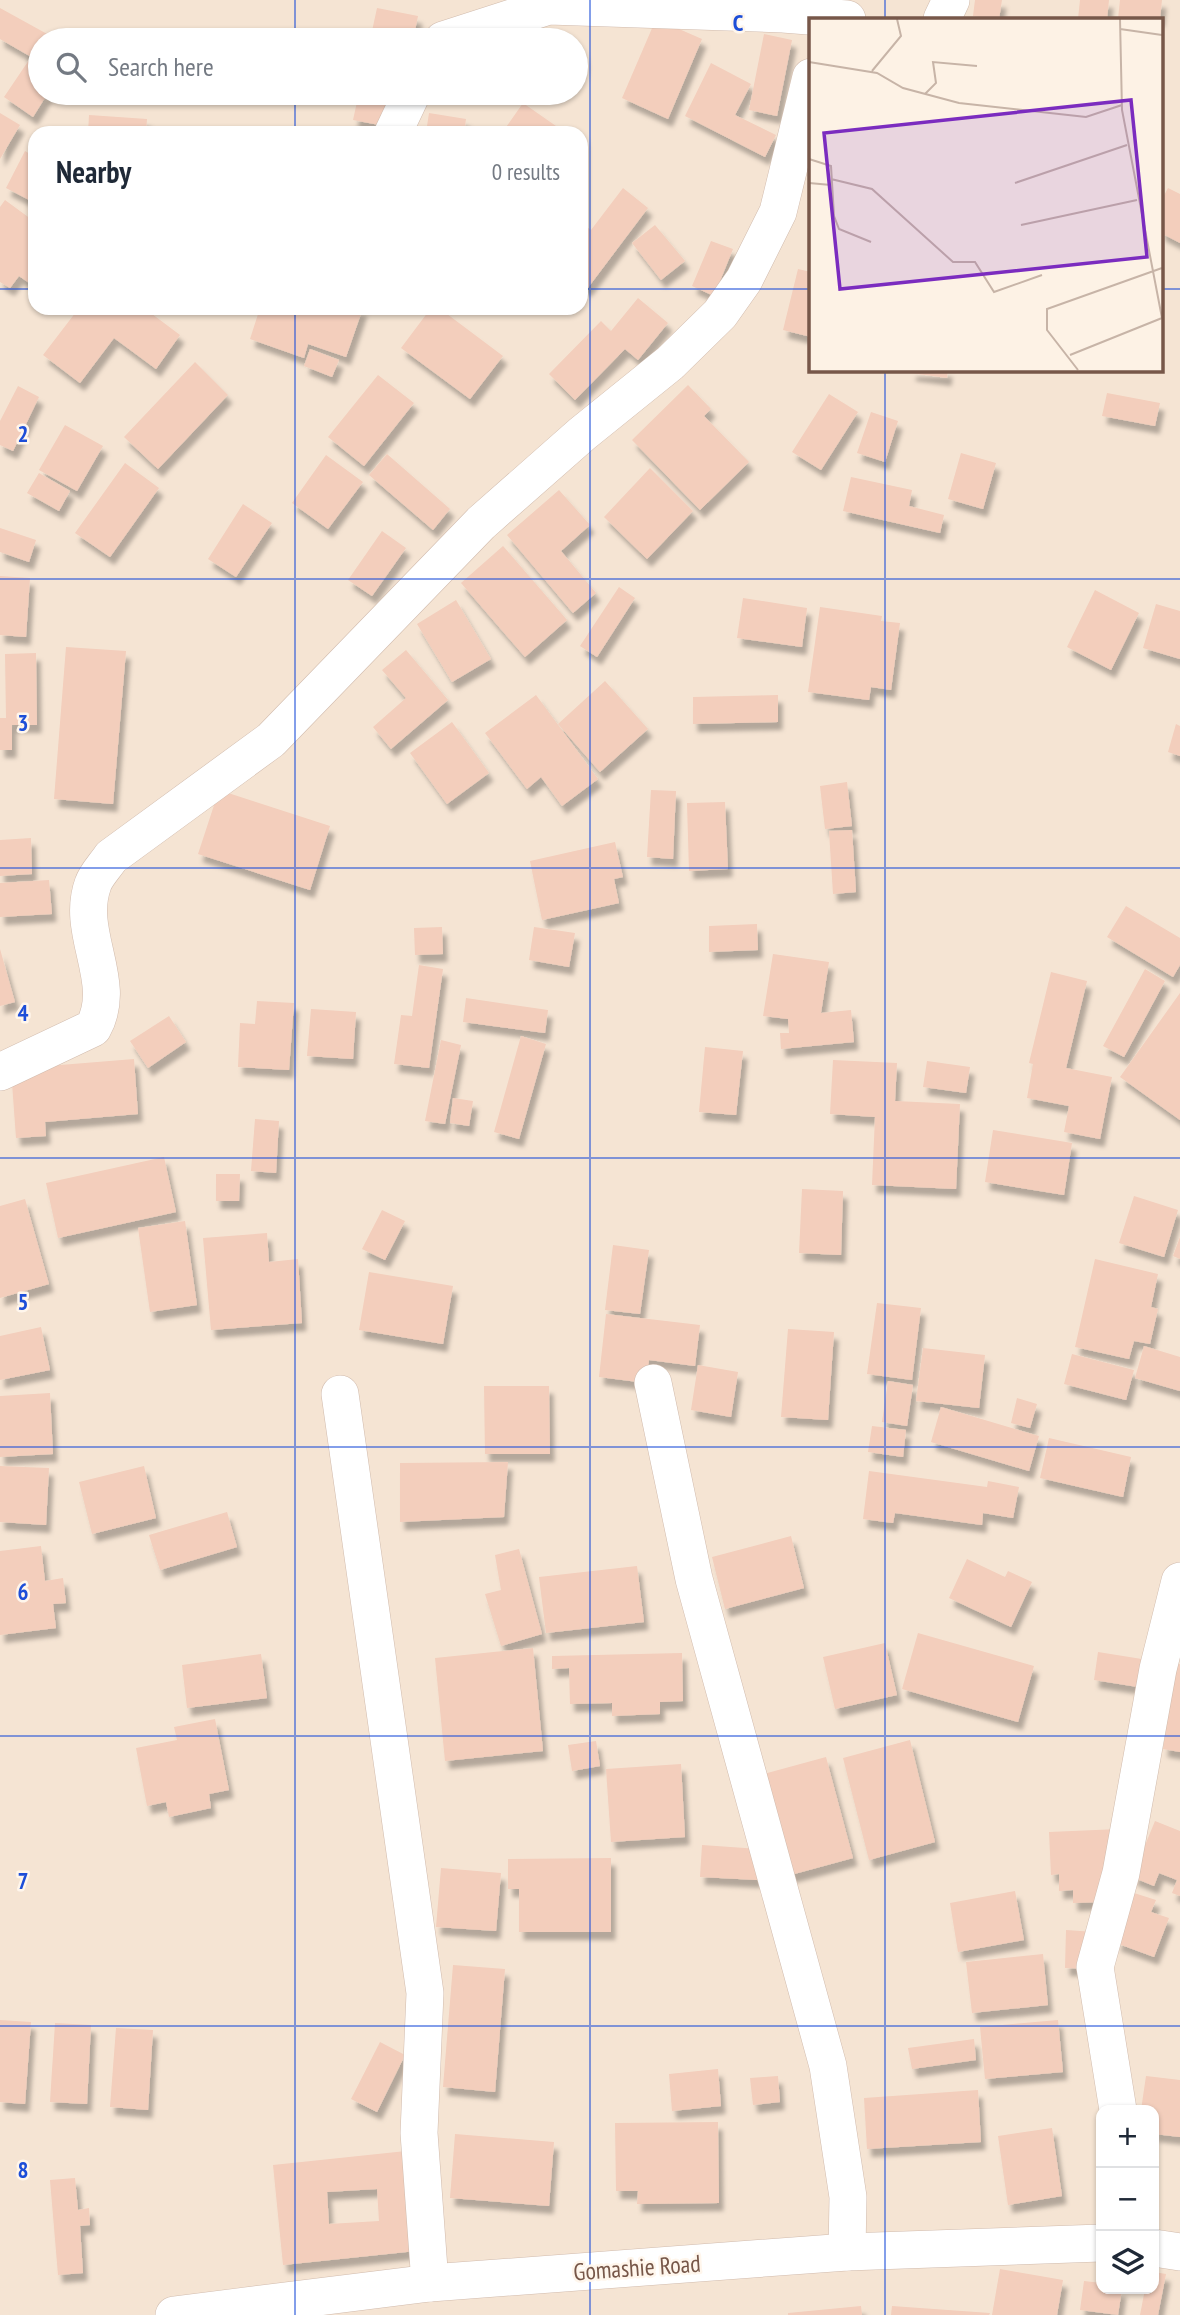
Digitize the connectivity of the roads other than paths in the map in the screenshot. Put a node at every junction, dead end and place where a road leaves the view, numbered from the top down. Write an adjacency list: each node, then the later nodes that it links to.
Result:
1 (951, 0): 4 (street)
2 (784, 7): 3 (street); 5 (street)
3 (832, 18)
4 (942, 18)
5 (480, 28)
6 (809, 85): 9 (street)
7 (406, 105): 8 (street)
8 (396, 126)
9 (0, 1072)
10 (653, 1383): 16 (street)
11 (340, 1394): 18 (street)
12 (1180, 1581): 13 (street)
13 (1117, 2105)
14 (1096, 2243): 16 (street, Gomashie Road)
15 (1159, 2249): 17 (street)
16 (848, 2252): 18 (street, Gomashie Road)
17 (1180, 2252)
18 (430, 2283): 19 (street, Gomashie Road)
19 (174, 2315)

